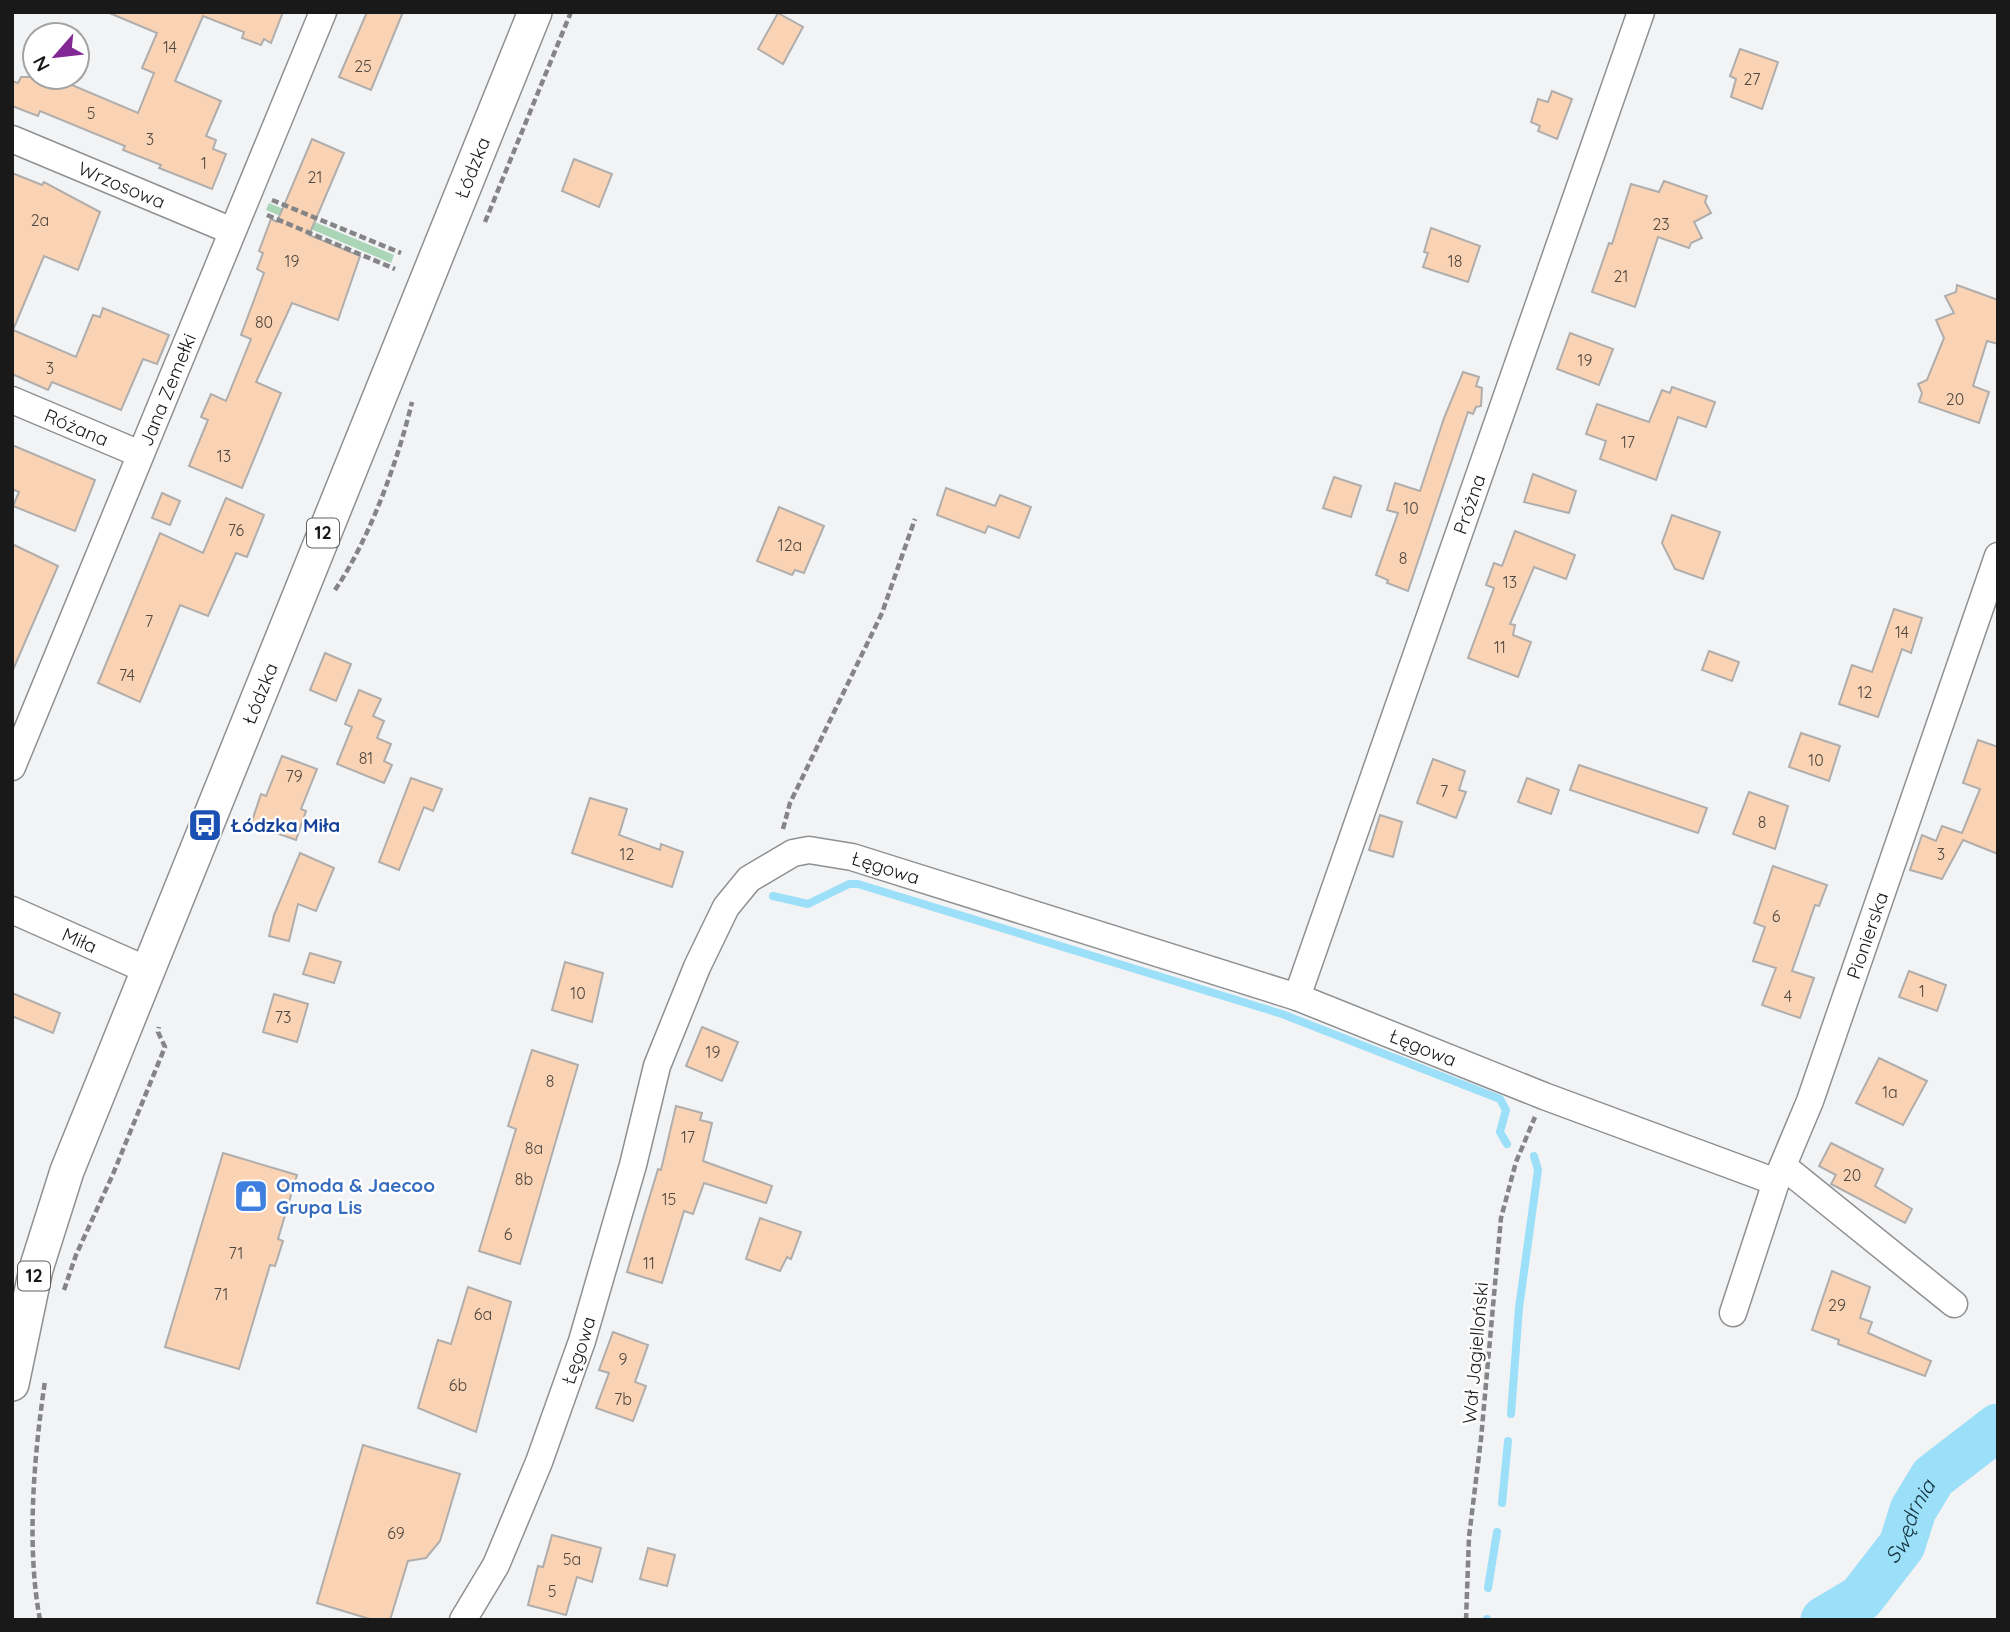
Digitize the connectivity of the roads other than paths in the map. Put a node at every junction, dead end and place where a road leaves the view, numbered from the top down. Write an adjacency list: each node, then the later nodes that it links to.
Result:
1 (323, 12): 5 (street, Jana Zemełki)
2 (535, 12): 11 (main road, Łódzka / 12)
3 (1641, 12): 12 (street, Próżna)
4 (12, 139): 5 (street, Wrzosowa)
5 (232, 231): 7 (street, Jana Zemełki)
6 (12, 400): 7 (street, Różana)
7 (140, 454): 9 (street, Jana Zemełki)
8 (1998, 556): 13 (street, Pionierska)
9 (12, 767)
10 (12, 910): 11 (street, Miła)
11 (146, 970): 16 (main road, Łódzka / 12)
12 (1297, 997): 13 (street, Łęgowa); 17 (street, Łęgowa)
13 (1780, 1174): 14 (street, Łęgowa); 15 (street, Pionierska)
14 (1954, 1304)
15 (1733, 1313)
16 (12, 1384)
17 (463, 1620)

